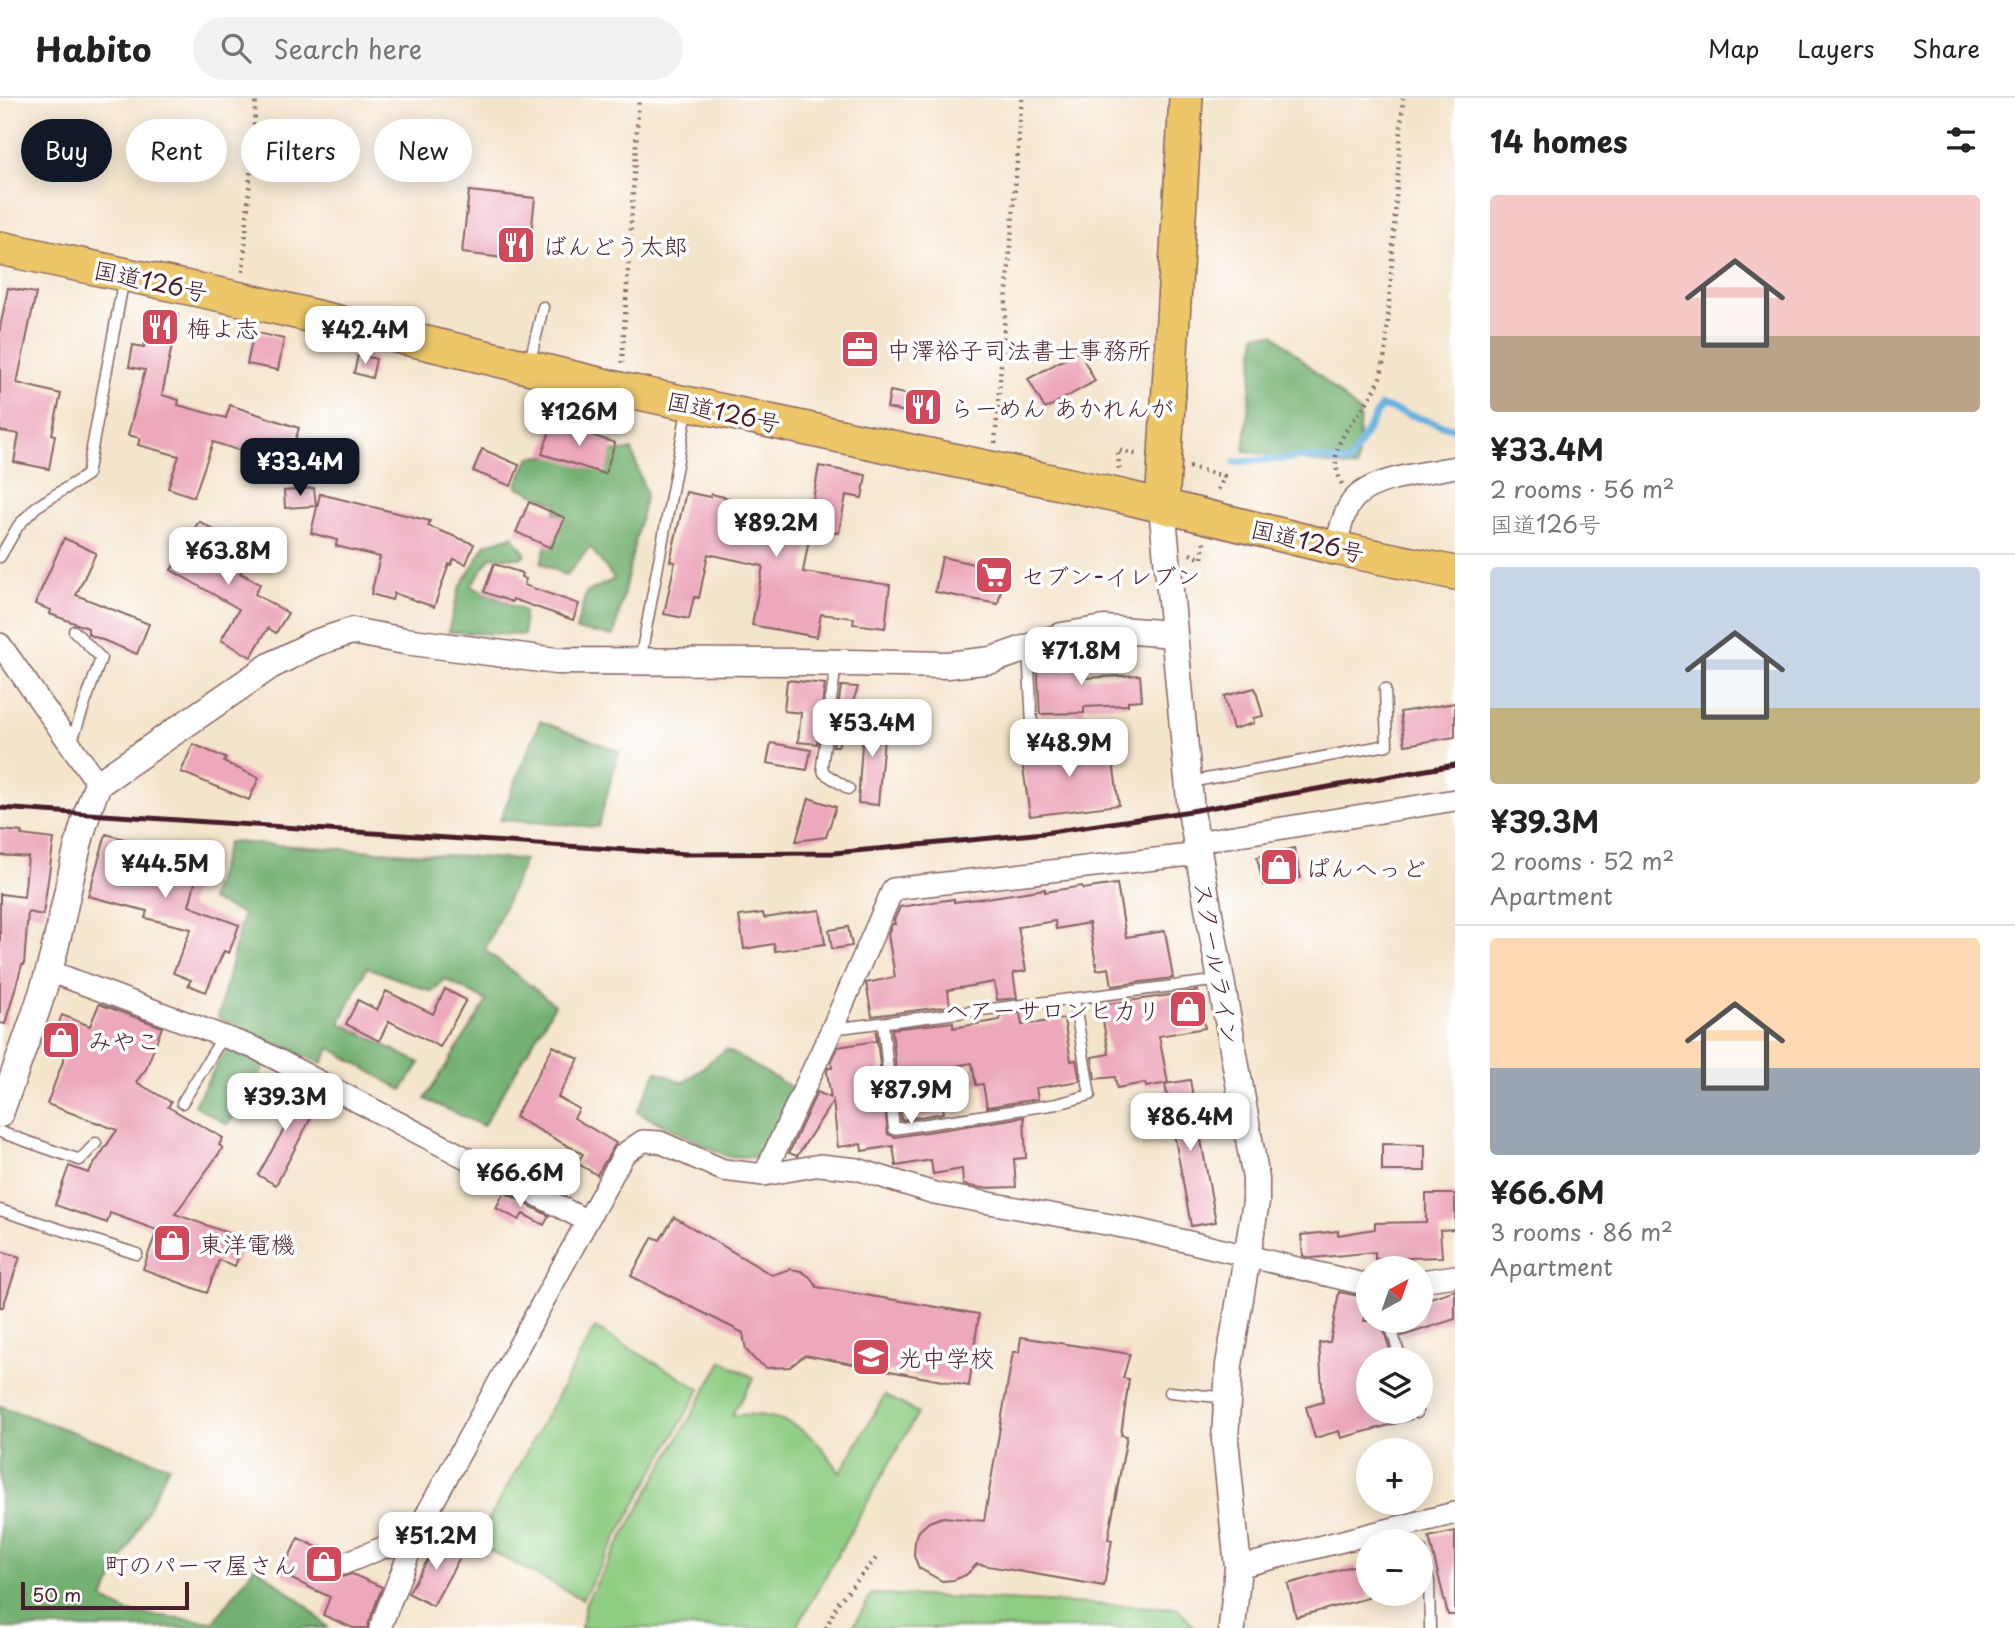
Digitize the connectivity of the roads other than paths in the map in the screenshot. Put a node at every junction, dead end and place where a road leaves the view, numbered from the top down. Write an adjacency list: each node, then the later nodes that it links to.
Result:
1 (1186, 98): 8 (highway)
2 (0, 248): 3 (highway, 国道126号)
3 (125, 274): 5 (highway, 国道126号); 10 (lane)
4 (543, 307): 5 (lane)
5 (528, 368): 6 (highway, 国道126号)
6 (689, 404): 8 (highway, 国道126号); 16 (lane)
7 (1455, 467): 9 (street)
8 (1162, 506): 9 (highway, 国道126号); 13 (street, スクールライン)
9 (1335, 548): 11 (highway, 国道126号)
10 (0, 557)
11 (1455, 573)
12 (74, 631): 19 (lane)
13 (1174, 634): 15 (street); 21 (street, スクールライン)
14 (0, 644): 19 (street)
15 (1028, 648): 17 (street); 20 (lane)
16 (640, 661): 17 (street); 22 (street)
17 (836, 663): 23 (lane)
18 (1385, 690): 21 (lane)
19 (71, 744): 22 (street)
20 (1033, 744)
21 (1188, 783): 25 (street, スクールライン)
22 (98, 784): 26 (street)
23 (849, 789)
24 (1455, 800): 25 (street)
25 (1198, 848): 27 (street, スクールライン); 30 (street)
26 (49, 971): 31 (street); 33 (street)
27 (1221, 980): 28 (lane); 40 (street, スクールライン)
28 (1074, 999): 29 (lane); 29 (lane)
29 (883, 1023): 30 (lane)
30 (832, 1030): 36 (street)
31 (224, 1035): 32 (lane); 38 (street)
32 (182, 1103)
33 (0, 1114)
34 (0, 1132): 35 (lane)
35 (96, 1143)
36 (764, 1175): 38 (street); 40 (street)
37 (0, 1210): 39 (lane)
38 (587, 1221): 47 (street)
39 (137, 1254)
40 (1248, 1257): 43 (street); 45 (street, スクールライン)
41 (1455, 1276): 42 (street)
42 (1433, 1279)
43 (1356, 1282)
44 (1170, 1392): 45 (lane)
45 (1227, 1398): 49 (street, スクールライン)
46 (1455, 1513): 49 (street)
47 (414, 1540): 48 (street); 51 (street)
48 (343, 1564)
49 (1238, 1567): 52 (street, スクールライン)
50 (1430, 1606): 53 (lane)
51 (380, 1628)
52 (1232, 1628)
53 (1430, 1628)

